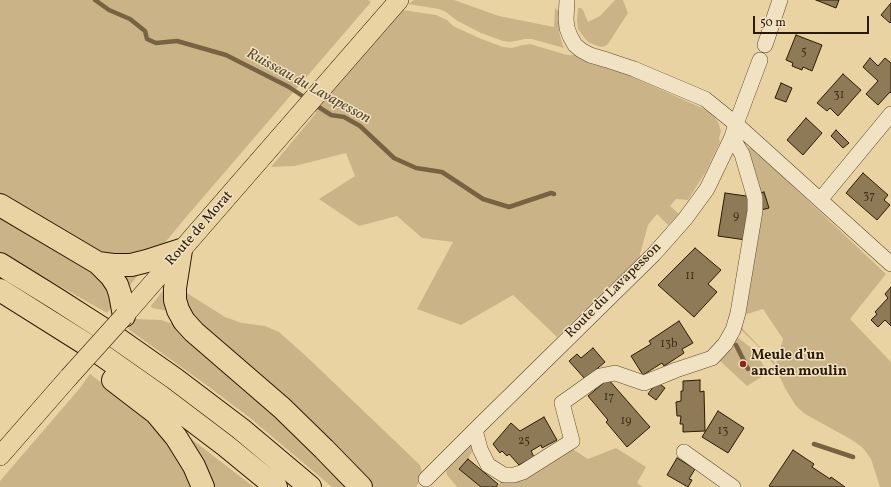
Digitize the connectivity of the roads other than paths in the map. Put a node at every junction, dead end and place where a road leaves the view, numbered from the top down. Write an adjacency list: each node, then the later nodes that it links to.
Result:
1 (399, 0): 10 (main road, Route de Morat)
2 (567, 0): 7 (street)
3 (780, 0): 4 (street)
4 (765, 45)
5 (760, 60): 7 (street, Route du Lavapesson)
6 (891, 114): 8 (street)
7 (734, 130): 8 (street); 16 (street, Route du Lavapesson); 16 (street)
8 (820, 200): 13 (street)
9 (0, 205): 11 (highway)
10 (182, 250): 11 (highway); 15 (main road, Route de Morat); 23 (highway)
11 (98, 263): 15 (highway)
12 (0, 264): 22 (highway)
13 (891, 264)
14 (3, 292): 20 (highway); 21 (highway)
15 (124, 316): 18 (main road, Route de Morat, bridge)
16 (475, 430): 19 (street, Route du Lavapesson)
17 (684, 452): 24 (street)
18 (0, 456)
19 (426, 479)
20 (203, 487)
21 (276, 487)
22 (310, 487)
23 (361, 487)
24 (733, 487)

